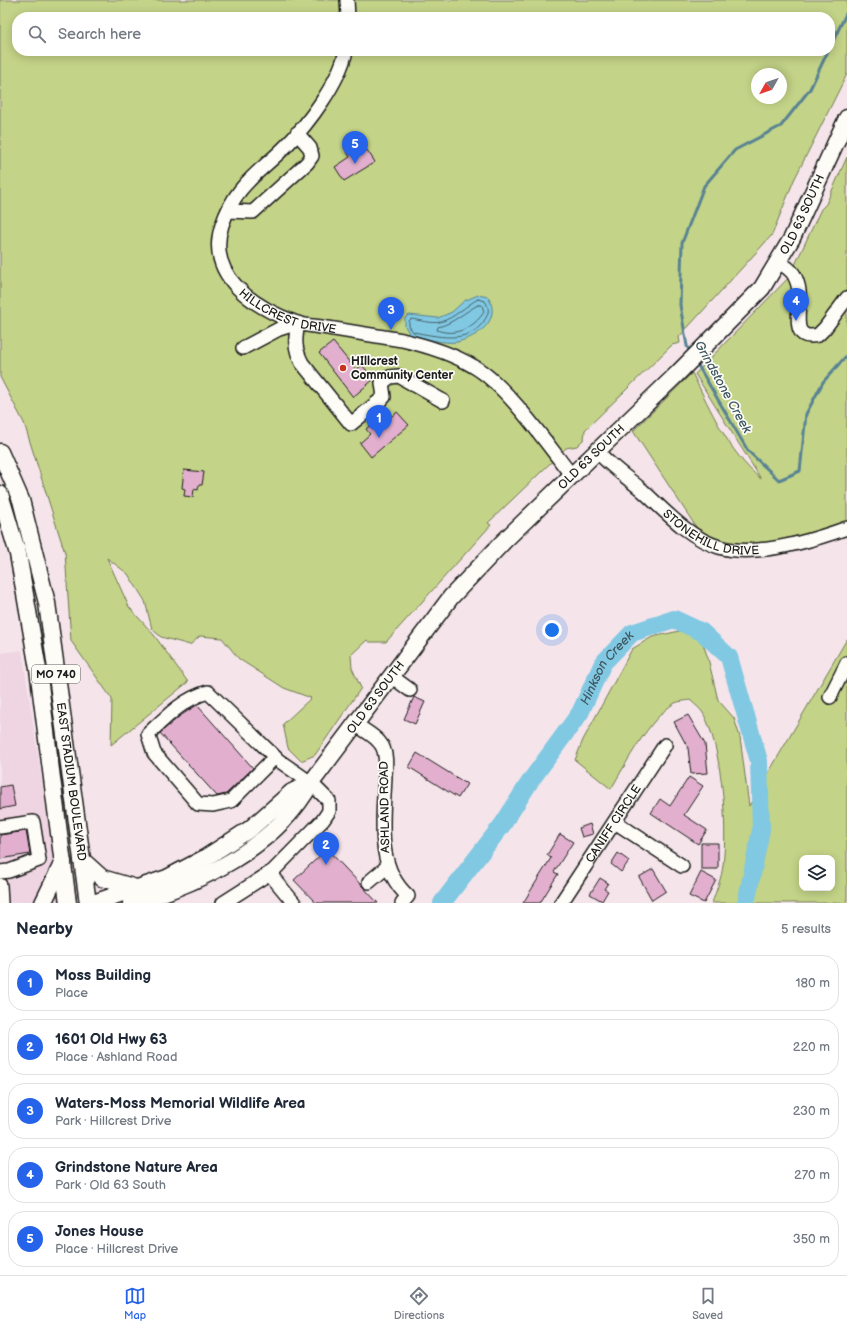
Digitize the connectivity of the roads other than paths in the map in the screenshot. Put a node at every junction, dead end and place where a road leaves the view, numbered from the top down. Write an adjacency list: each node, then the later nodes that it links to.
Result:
1 (347, 0): 2 (street)
2 (348, 12)
3 (344, 56): 5 (street, HILLCREST DRIVE)
4 (847, 118): 7 (main road, OLD 63 SOUTH)
5 (297, 133): 6 (street, HILLCREST DRIVE); 6 (street)
6 (228, 210): 9 (street, HILLCREST DRIVE)
7 (779, 262): 8 (street); 12 (main road, OLD 63 SOUTH)
8 (847, 298)
9 (298, 323): 10 (street); 11 (street); 14 (street, HILLCREST DRIVE)
10 (243, 348)
11 (443, 401)
12 (597, 450): 14 (main road, OLD 63 SOUTH); 16 (street, STONEHILL DRIVE)
13 (0, 452): 27 (main road, EAST STADIUM BOULEVARD / MO 740)
14 (572, 476): 18 (main road, OLD 63 SOUTH)
15 (0, 494): 28 (main road, EAST STADIUM BOULEVARD / MO 740)
16 (847, 528)
17 (847, 663): 20 (street)
18 (391, 676): 19 (street); 21 (main road, OLD 63 SOUTH)
19 (410, 690)
20 (830, 697)
21 (355, 724): 24 (main road, OLD 63 SOUTH); 29 (street, ASHLAND ROAD)
22 (665, 745): 25 (street, CANIFF CIRCLE)
23 (275, 757): 23 (street); 24 (street)
24 (311, 783): 32 (street); 35 (main road, OLD 63 SOUTH)
25 (615, 822): 30 (street); 44 (street, CANIFF CIRCLE)
26 (0, 827): 31 (street)
27 (82, 860): 35 (main road); 40 (main road, EAST STADIUM BOULEVARD / MO 740)
28 (63, 862): 38 (main road); 39 (main road, EAST STADIUM BOULEVARD / MO 740)
29 (388, 866): 33 (street); 36 (street, ASHLAND ROAD)
30 (682, 866)
31 (0, 872)
32 (270, 874): 42 (street); 43 (street)
33 (369, 882)
34 (0, 885): 37 (street)
35 (134, 896): 41 (main road, OLD 63 SOUTH)
36 (405, 899)
37 (1, 903)
38 (43, 903)
39 (68, 903)
40 (88, 903)
41 (93, 903)
42 (223, 903)
43 (294, 903)
44 (561, 903)

